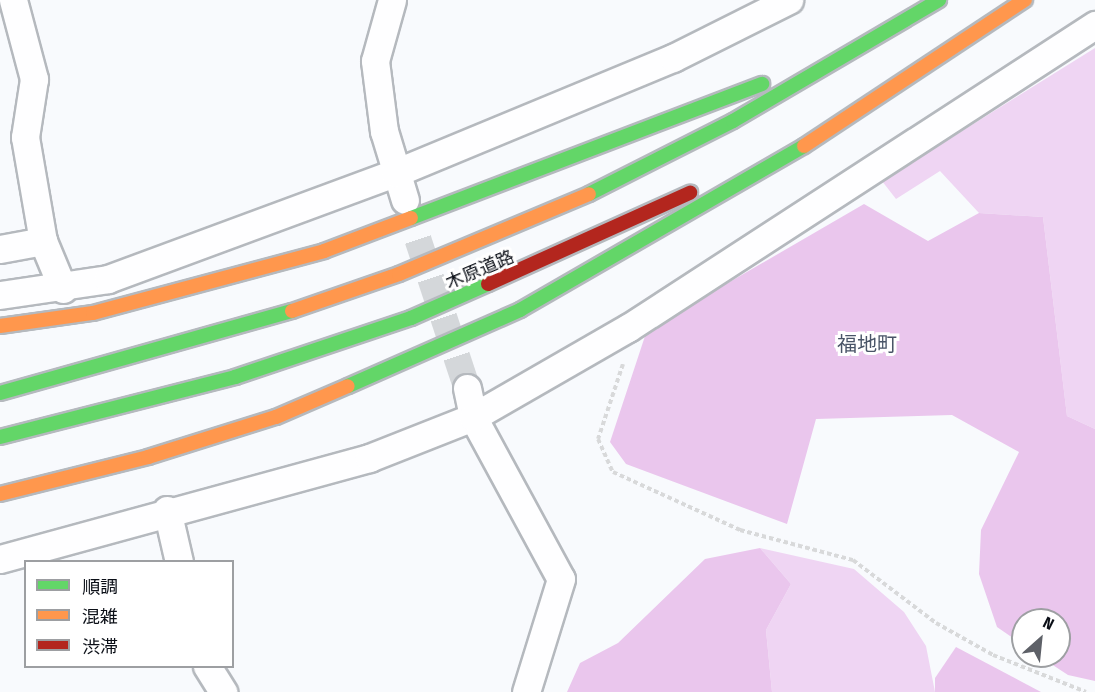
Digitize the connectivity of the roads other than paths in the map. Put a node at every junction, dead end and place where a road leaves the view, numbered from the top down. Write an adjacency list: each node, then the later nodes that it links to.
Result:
1 (13, 0): 11 (street)
2 (392, 0): 9 (street)
3 (789, 0): 9 (street)
4 (939, 0): 6 (highway)
5 (1025, 0): 8 (highway)
6 (916, 14): 15 (highway); 17 (highway, 木原道路)
7 (1095, 25): 18 (street)
8 (941, 54): 19 (highway, 木原道路); 20 (highway)
9 (395, 173): 10 (street); 13 (street)
10 (405, 200)
11 (43, 241): 12 (street); 13 (street)
12 (0, 249)
13 (63, 289): 14 (street)
14 (0, 295)
15 (0, 326)
16 (467, 388): 18 (street)
17 (0, 393)
18 (473, 417): 21 (street); 26 (street)
19 (0, 437)
20 (0, 494)
21 (167, 510): 22 (street); 23 (street)
22 (0, 559)
23 (179, 560)
24 (208, 668): 25 (street)
25 (223, 692)
26 (526, 692)

